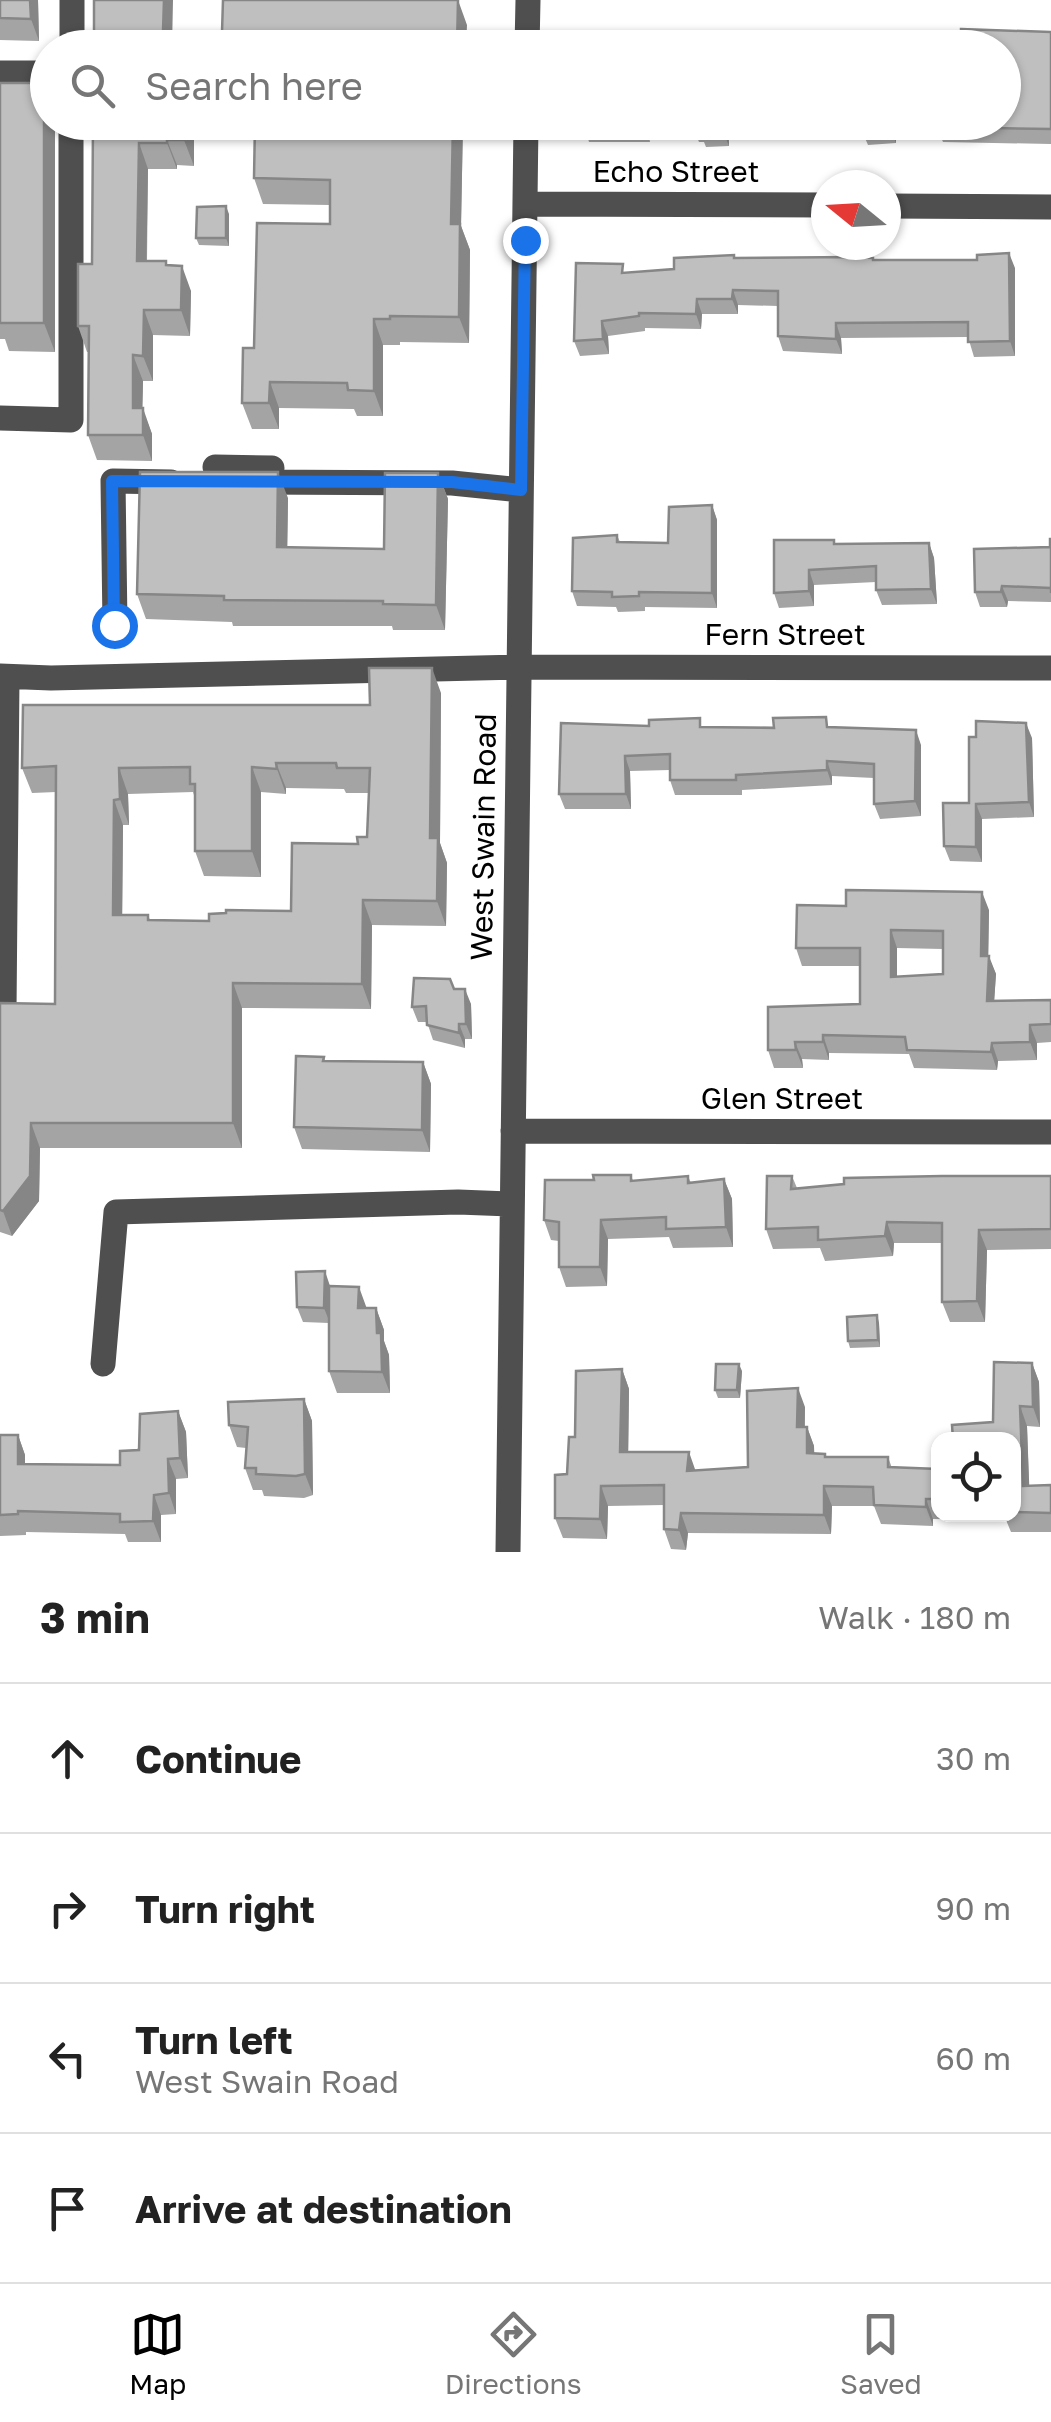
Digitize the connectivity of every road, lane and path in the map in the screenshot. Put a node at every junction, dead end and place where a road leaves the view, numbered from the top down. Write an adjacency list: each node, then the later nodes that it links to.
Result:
1 (72, 0): 3 (street)
2 (528, 0): 4 (street)
3 (72, 30)
4 (527, 30)
5 (30, 72): 6 (street)
6 (0, 73)
7 (72, 140): 13 (street)
8 (526, 140): 9 (street, West Swain Road)
9 (525, 204): 10 (street, Echo Street); 15 (street, West Swain Road)
10 (811, 206)
11 (901, 206): 12 (street)
12 (1051, 207)
13 (0, 418)
14 (215, 467): 15 (street)
15 (521, 480): 16 (street); 17 (street, West Swain Road)
16 (114, 625)
17 (519, 667): 18 (street, Fern Street); 19 (street, Fern Street); 21 (street, West Swain Road)
18 (1051, 668)
19 (4, 676): 20 (street)
20 (4, 1012)
21 (513, 1131): 22 (street, Glen Street); 23 (street, West Swain Road)
22 (1051, 1132)
23 (512, 1204): 24 (street); 25 (street, West Swain Road)
24 (103, 1364)
25 (508, 1552)

